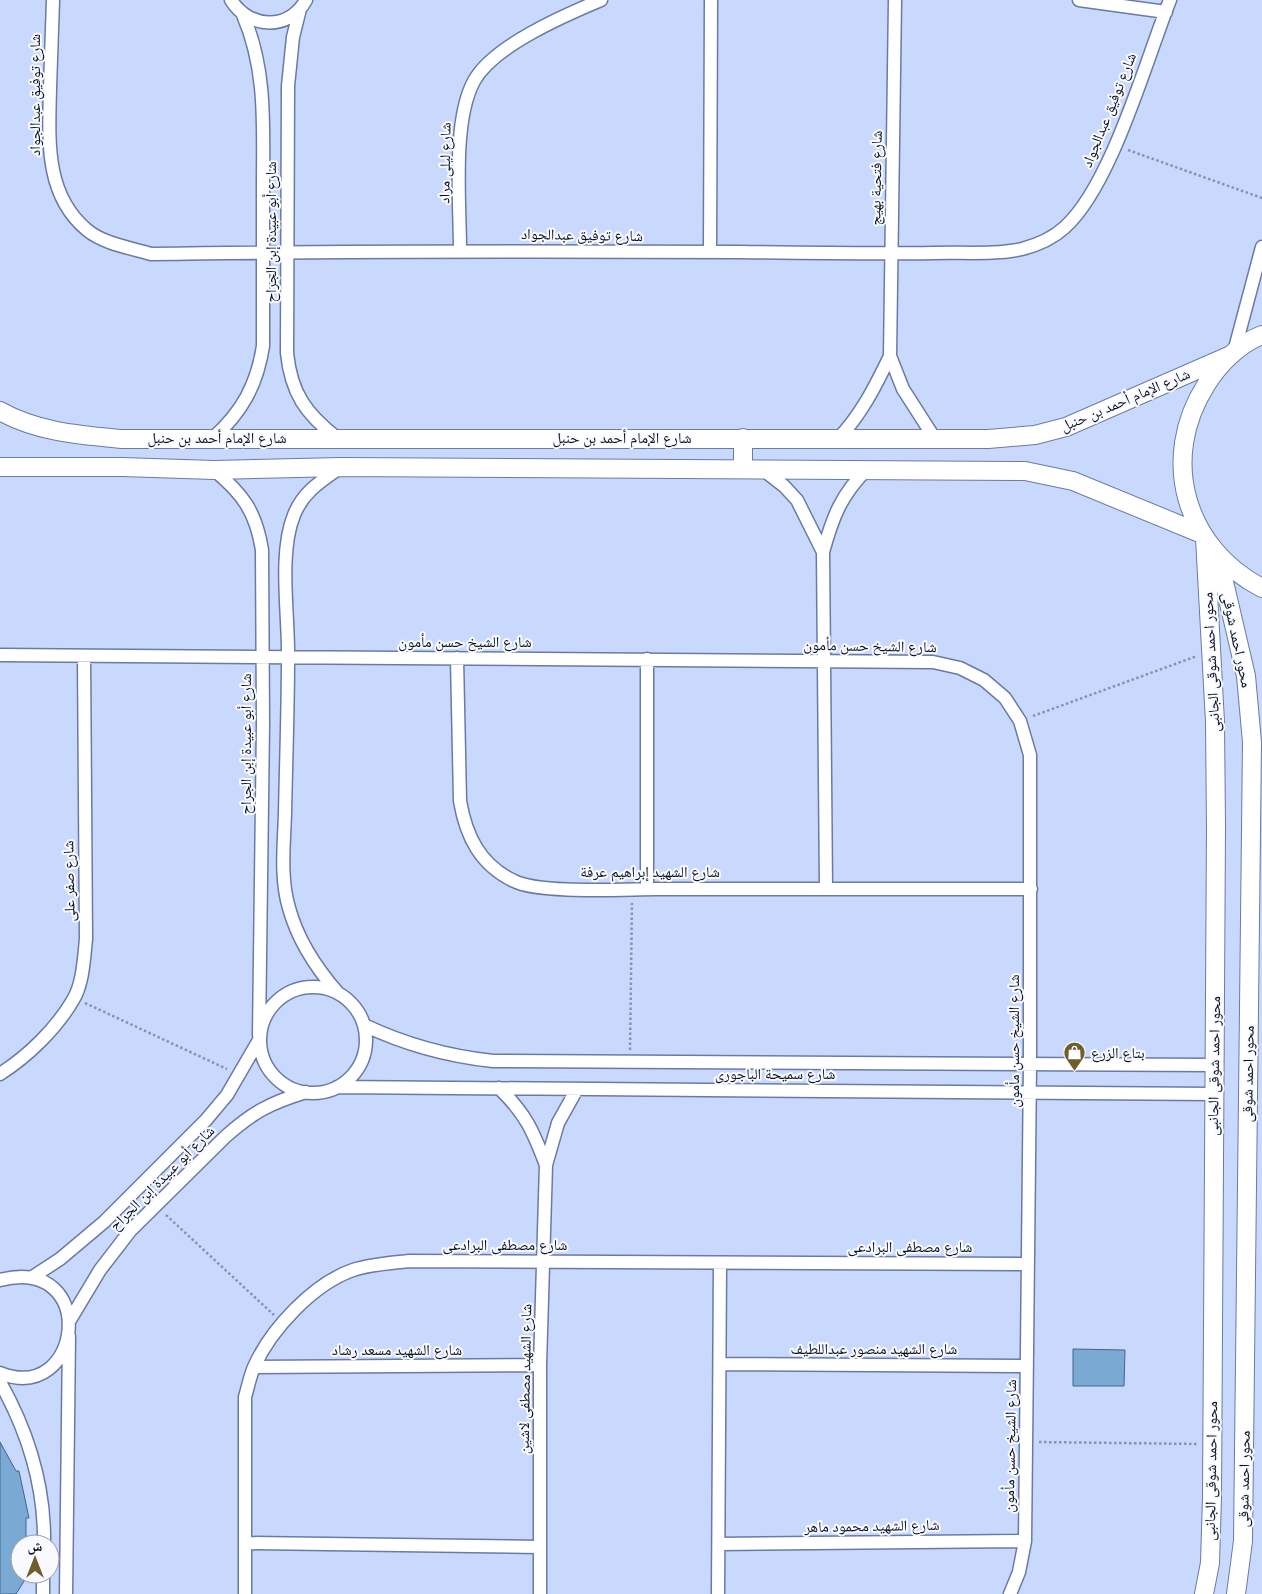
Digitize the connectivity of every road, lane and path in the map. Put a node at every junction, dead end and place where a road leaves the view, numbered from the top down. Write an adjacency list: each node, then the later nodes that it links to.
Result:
1 (53, 0): 14 (street, شارع توفيق عبدالجواد)
2 (232, 0): 9 (street, شارع أبو عبيدة إبن الجراح)
3 (601, 0): 13 (street, شارع ليلى مراد)
4 (711, 0): 16 (street)
5 (895, 0): 17 (street, شارع فتحية بهيج)
6 (1079, 0): 8 (street)
7 (303, 5): 9 (street); 15 (street, شارع أبو عبيدة إبن الجراح)
8 (1168, 6): 10 (street, شارع توفيق عبدالجواد)
9 (243, 15): 14 (street, شارع أبو عبيدة إبن الجراح)
10 (1115, 145): 11 (path); 17 (street, شارع توفيق عبدالجواد)
11 (1262, 198)
12 (1262, 247): 19 (street)
13 (460, 250): 15 (street, شارع توفيق عبدالجواد); 16 (street, شارع توفيق عبدالجواد)
14 (263, 252): 15 (street, شارع توفيق عبدالجواد); 22 (street, شارع أبو عبيدة إبن الجراح)
15 (287, 252): 23 (street, شارع أبو عبيدة إبن الجراح)
16 (710, 252): 17 (street, شارع توفيق عبدالجواد)
17 (892, 253): 20 (street, شارع فتحية بهيج)
18 (1260, 332): 19 (street)
19 (1233, 353): 26 (street, شارع الإمام أحمد بن حنبل); 35 (street)
20 (890, 356): 26 (street, شارع فتحية بهيج); 27 (street, شارع فتحية بهيج)
21 (0, 411): 25 (street, شارع الإمام أحمد بن حنبل)
22 (213, 438): 23 (street, شارع الإمام أحمد بن حنبل); 25 (street, شارع الإمام أحمد بن حنبل)
23 (338, 438): 24 (street, شارع الإمام أحمد بن حنبل)
24 (743, 438): 27 (street, شارع الإمام أحمد بن حنبل); 31 (street)
25 (122, 439): 29 (street)
26 (934, 439): 27 (street, شارع الإمام أحمد بن حنبل)
27 (837, 440)
28 (0, 467): 29 (street, شارع الإمام أحمد بن حنبل)
29 (122, 467): 34 (street, شارع الإمام أحمد بن حنبل)
30 (341, 468): 31 (street, شارع الإمام أحمد بن حنبل); 34 (street, شارع الإمام أحمد بن حنبل); 43 (street)
31 (743, 468): 33 (street, شارع الإمام أحمد بن حنبل)
32 (868, 468): 33 (street, شارع الإمام أحمد بن حنبل); 35 (street, شارع الإمام أحمد بن حنبل); 36 (street)
33 (762, 469): 36 (street)
34 (214, 470): 42 (street, شارع أبو عبيدة إبن الجراح)
35 (1203, 536): 37 (street); 39 (street, محور احمد شوقى الجانبى)
36 (823, 552): 46 (street)
37 (1218, 556): 38 (street); 96 (street, محور احمد شوقى)
38 (1262, 588)
39 (1209, 652): 47 (path); 58 (street, محور احمد شوقى الجانبى)
40 (0, 655): 41 (street, شارع الشيخ حسن مأمون)
41 (84, 656): 42 (street, شارع الشيخ حسن مأمون); 53 (street, شارع صفر على)
42 (262, 656): 43 (street, شارع الشيخ حسن مأمون); 55 (street, شارع أبو عبيدة إبن الجراح)
43 (288, 657): 44 (street, شارع الشيخ حسن مأمون); 52 (street)
44 (457, 658): 45 (street, شارع الشيخ حسن مأمون); 48 (street, شارع الشهيد إبراهيم عرفة)
45 (647, 660): 46 (street, شارع الشيخ حسن مأمون); 49 (street)
46 (824, 661): 47 (street, شارع الشيخ حسن مأمون); 50 (street)
47 (1020, 721): 51 (street, شارع الشيخ حسن مأمون)
48 (632, 889): 49 (street, شارع الشهيد إبراهيم عرفة); 56 (path)
49 (647, 889): 50 (street, شارع الشهيد إبراهيم عرفة)
50 (826, 889): 51 (street, شارع الشهيد إبراهيم عرفة)
51 (1031, 889): 57 (street, شارع الشيخ حسن مأمون)
52 (338, 993): 54 (street); 55 (street)
53 (74, 999): 59 (street, شارع صفر على); 60 (path)
54 (364, 1025): 56 (street, شارع سميحة الباجورى); 61 (street)
55 (259, 1038): 60 (street, شارع أبو عبيدة إبن الجراح); 64 (street)
56 (630, 1062): 57 (street, شارع سميحة الباجورى)
57 (1030, 1064): 58 (street, شارع سميحة الباجورى); 65 (street, شارع الشيخ حسن مأمون)
58 (1213, 1064): 66 (street, محور احمد شوقى الجانبى)
59 (0, 1074)
60 (240, 1074): 72 (street, شارع أبو عبيدة إبن الجراح)
61 (337, 1087): 62 (street, شارع سميحة الباجورى); 64 (street)
62 (499, 1088): 63 (street, شارع سميحة الباجورى); 67 (street, شارع الشهيد مصطفى لاشين)
63 (577, 1089): 65 (street, شارع سميحة الباجورى); 67 (street, شارع الشهيد مصطفى لاشين)
64 (306, 1092): 68 (street, شارع أبو عبيدة إبن الجراح)
65 (1030, 1093): 66 (street, شارع سميحة الباجورى); 71 (street, شارع الشيخ حسن مأمون)
66 (1213, 1094): 84 (street, محور احمد شوقى الجانبى)
67 (546, 1165): 69 (street, شارع الشهيد مصطفى لاشين)
68 (156, 1206): 74 (street, شارع أبو عبيدة إبن الجراح); 75 (path)
69 (543, 1262): 70 (street, شارع مصطفى البرادعى); 75 (street, شارع مصطفى البرادعى); 78 (street, شارع الشهيد مصطفى لاشين)
70 (720, 1263): 71 (street, شارع مصطفى البرادعى); 77 (street)
71 (1028, 1264): 79 (street, شارع الشيخ حسن مأمون)
72 (31, 1278): 73 (street); 74 (street)
73 (0, 1280)
74 (70, 1320): 76 (street)
75 (283, 1324): 80 (street, شارع مصطفى البرادعى)
76 (69, 1336): 81 (street); 90 (street)
77 (721, 1364): 79 (street, شارع الشهيد منصور عبداللطيف); 88 (street)
78 (540, 1365): 80 (street, شارع الشهيد مسعد رشاد); 89 (street, شارع الشهيد مصطفى لاشين)
79 (1027, 1366): 83 (street, شارع الشيخ حسن مأمون)
80 (254, 1367): 87 (street, شارع مصطفى البرادعى)
81 (0, 1373)
82 (0, 1382): 85 (street)
83 (1027, 1441): 84 (path); 86 (street, شارع الشيخ حسن مأمون)
84 (1212, 1444): 95 (street, محور احمد شوقى الجانبى)
85 (43, 1534)
86 (1025, 1541): 88 (street, شارع الشهيد محمود ماهر); 94 (street, شارع الشيخ حسن مأمون)
87 (246, 1542): 89 (street); 91 (street, شارع مصطفى البرادعى)
88 (719, 1544): 93 (street)
89 (540, 1547): 92 (street, شارع الشهيد مصطفى لاشين)
90 (66, 1594)
91 (246, 1594)
92 (540, 1594)
93 (718, 1594)
94 (1010, 1594)
95 (1204, 1594)
96 (1236, 1594)

